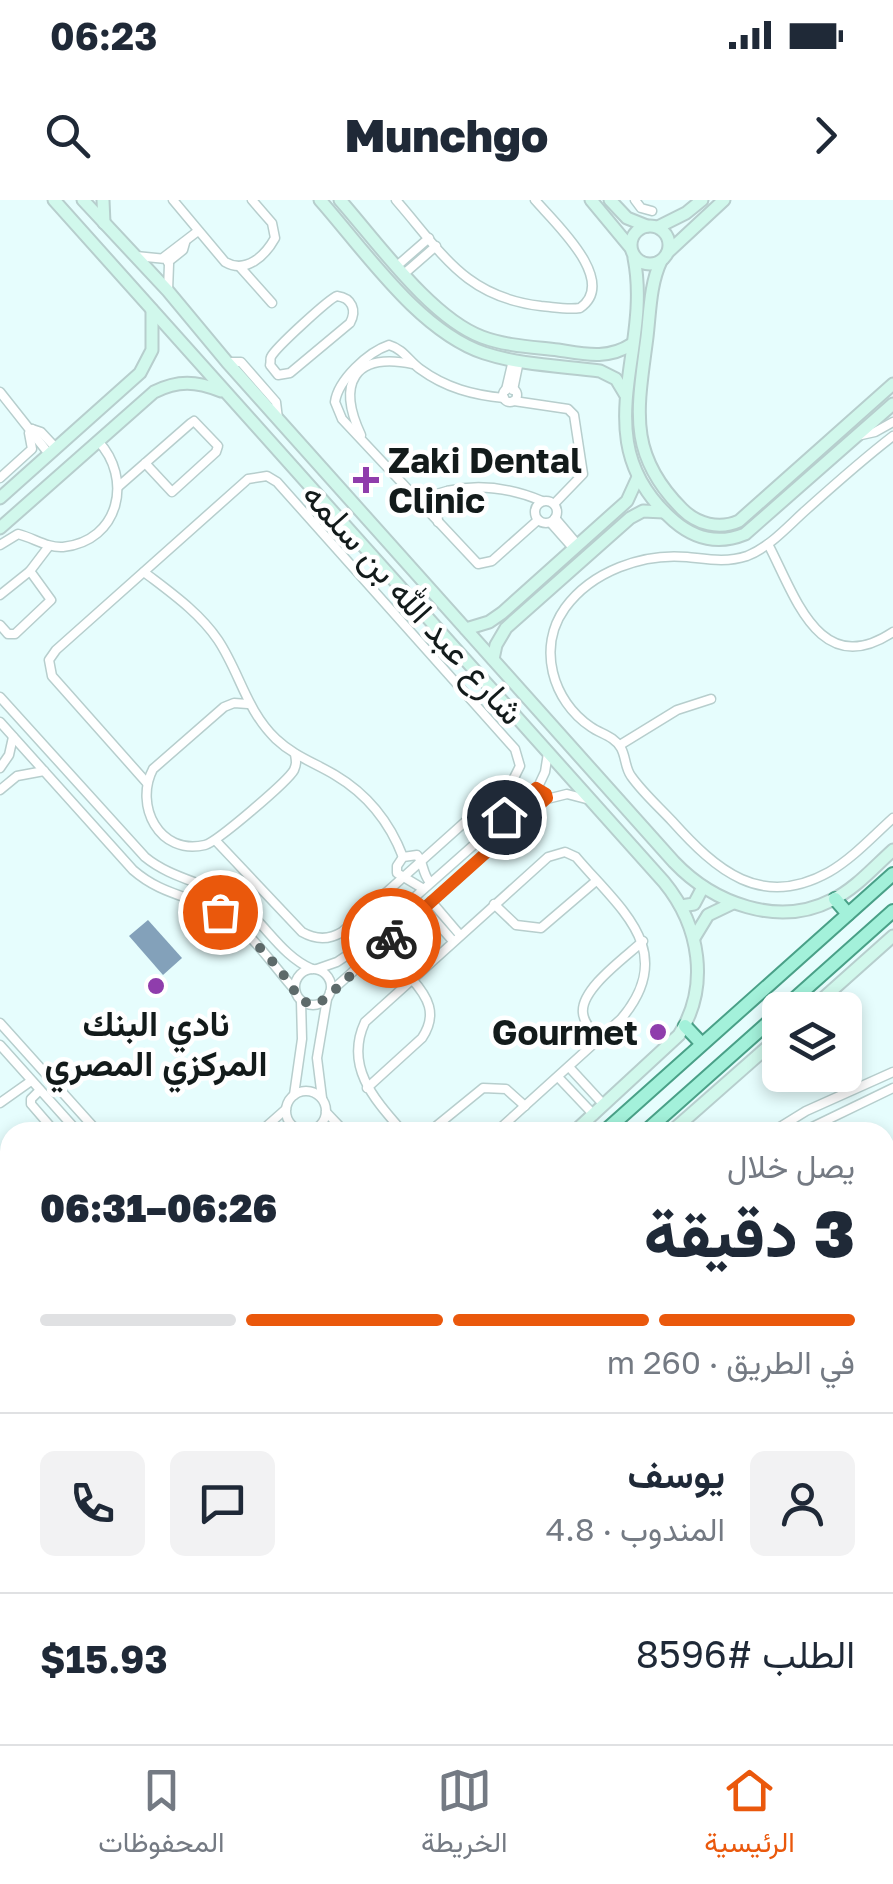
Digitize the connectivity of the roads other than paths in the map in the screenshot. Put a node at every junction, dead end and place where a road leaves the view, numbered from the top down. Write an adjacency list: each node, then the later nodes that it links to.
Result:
1 (54, 200): 31 (street, شارع عبد الله بن سلمه)
2 (83, 200): 18 (street, شارع عبد الله بن سلمه)
3 (103, 200): 18 (street)
4 (173, 200): 20 (street)
5 (252, 200): 27 (street)
6 (320, 200): 34 (street)
7 (340, 200): 28 (street)
8 (396, 200): 21 (street)
9 (534, 200): 22 (street)
10 (591, 200): 17 (street)
11 (610, 200): 16 (street)
12 (635, 200): 15 (street)
13 (702, 200): 19 (street)
14 (724, 200): 25 (street)
15 (652, 211)
16 (622, 214): 17 (street); 19 (street)
17 (610, 222): 23 (street)
18 (104, 223): 24 (street, شارع عبد الله بن سلمه)
19 (652, 227): 23 (street); 25 (street)
20 (198, 231): 26 (street); 27 (street)
21 (429, 238): 22 (street); 28 (street)
22 (436, 246): 28 (street)
23 (632, 252): 25 (street); 32 (street)
24 (136, 256): 26 (street); 29 (street, شارع عبد الله بن سلمه)
25 (664, 257): 53 (street)
26 (166, 260): 29 (street)
27 (240, 267): 30 (street)
28 (401, 269): 33 (street)
29 (168, 291): 35 (street, شارع عبد الله بن سلمه)
30 (272, 303)
31 (152, 310): 44 (street, شارع عبد الله بن سلمه); 47 (street)
32 (632, 344): 33 (street); 46 (street)
33 (596, 355): 38 (street)
34 (516, 361): 38 (street); 45 (street)
35 (227, 362): 40 (street); 50 (street, شارع عبد الله بن سلمه)
36 (414, 364): 45 (street); 57 (street); 57 (street)
37 (270, 365): 39 (street); 39 (street); 40 (street)
38 (594, 370): 46 (street)
39 (278, 375): 42 (street)
40 (255, 378): 42 (street)
41 (893, 384): 78 (street)
42 (264, 388): 50 (street)
43 (0, 392): 52 (street)
44 (224, 392): 49 (street); 61 (street, شارع عبد الله بن سلمه)
45 (508, 393): 72 (street)
46 (625, 394): 53 (street)
47 (115, 398): 49 (street); 58 (street)
48 (893, 404): 54 (street)
49 (130, 413): 56 (street)
50 (278, 419): 59 (street, شارع عبد الله بن سلمه)
51 (893, 422): 54 (street)
52 (32, 428): 58 (street); 63 (street)
53 (631, 432): 62 (street); 78 (street)
54 (858, 436): 80 (street)
55 (893, 436): 81 (street)
56 (98, 440): 65 (street); 79 (street)
57 (363, 440): 70 (street)
58 (53, 451): 68 (street)
59 (317, 462): 61 (street); 64 (street, شارع عبد الله بن سلمه)
60 (145, 463): 60 (street); 65 (street)
61 (299, 475): 69 (street, شارع عبد الله بن سلمه)
62 (638, 477): 67 (street); 74 (street)
63 (0, 478)
64 (337, 484): 69 (street); 91 (street, شارع عبد الله بن سلمه)
65 (119, 486): 83 (street)
66 (448, 490): 70 (street); 71 (street); 77 (street)
67 (630, 497): 73 (street); 84 (street)
68 (0, 498)
69 (321, 500): 100 (street, شارع عبد الله بن سلمه)
70 (419, 501): 77 (street)
71 (542, 501): 72 (street); 75 (street)
72 (554, 504): 76 (street)
73 (639, 512): 74 (street); 89 (street)
74 (664, 512): 80 (street)
75 (538, 520): 76 (street); 77 (street)
76 (553, 520): 84 (street)
77 (438, 522)
78 (709, 524): 80 (street)
79 (0, 528)
80 (708, 540)
81 (768, 544): 92 (street); 99 (street)
82 (0, 546): 83 (street)
83 (49, 546): 85 (street)
84 (576, 547): 88 (street)
85 (30, 570): 87 (street); 90 (street)
86 (144, 572): 96 (street); 104 (street); 113 (street)
87 (0, 595)
88 (502, 613): 89 (street); 91 (street)
89 (511, 624): 93 (street)
90 (0, 626)
91 (466, 629): 93 (street, شارع عبد الله بن سلمه)
92 (893, 632)
93 (494, 658): 120 (street, شارع عبد الله بن سلمه)
94 (0, 698): 114 (street)
95 (711, 699): 99 (street)
96 (248, 704): 101 (street); 104 (street)
97 (0, 722): 98 (street)
98 (13, 737): 102 (street); 103 (street)
99 (620, 745): 109 (street)
100 (548, 753): 105 (street); 108 (street, شارع عبد الله بن سلمه)
101 (296, 754): 110 (street); 112 (street)
102 (0, 768)
103 (44, 771): 106 (street); 119 (street)
104 (146, 783): 110 (street)
105 (536, 788): 107 (street); 118 (street)
106 (0, 790)
107 (547, 798): 108 (street); 123 (street)
108 (590, 800): 125 (street, شارع عبد الله بن سلمه)
109 (893, 818)
110 (216, 841): 116 (street)
111 (893, 850): 121 (street)
112 (403, 857): 113 (street); 116 (street)
113 (422, 861): 116 (street); 118 (street)
114 (164, 872): 119 (street); 132 (street)
115 (893, 874): 127 (main road)
116 (402, 878): 118 (street)
117 (596, 881): 124 (street); 124 (street); 131 (street)
118 (425, 885): 132 (street)
119 (155, 887): 134 (street)
120 (703, 887): 122 (street, شارع عبد الله بن سلمه); 125 (street)
121 (835, 899): 122 (street, شارع عبد الله بن سلمه); 127 (main road)
122 (734, 902): 130 (street)
123 (428, 904): 129 (street); 137 (street)
124 (494, 904): 129 (street)
125 (681, 906): 130 (street, شارع عبد الله بن سلمه)
126 (893, 911): 135 (main road)
127 (848, 914): 143 (main road)
128 (893, 936): 136 (street)
129 (456, 938): 133 (street)
130 (693, 938): 141 (street, شارع عبد الله بن سلمه)
131 (642, 941): 142 (street); 142 (street)
132 (314, 969): 134 (street); 137 (street)
133 (411, 978): 151 (street); 151 (street)
134 (294, 989): 138 (street)
135 (802, 992)
136 (830, 992)
137 (329, 994): 138 (street); 156 (street)
138 (302, 1001): 155 (street)
139 (0, 1023): 167 (street)
140 (762, 1028): 158 (main road)
141 (682, 1031): 143 (main road); 159 (street)
142 (599, 1040): 146 (street)
143 (702, 1044): 176 (main road)
144 (0, 1046): 149 (street)
145 (762, 1052): 164 (street)
146 (570, 1066): 148 (street); 159 (street)
147 (893, 1072): 150 (street)
148 (558, 1076): 160 (street); 163 (street)
149 (32, 1080): 153 (street); 157 (street)
150 (876, 1080): 154 (street); 180 (street)
151 (367, 1088): 172 (street)
152 (893, 1088): 154 (street)
153 (40, 1090): 165 (street); 166 (street)
154 (882, 1094): 181 (street)
155 (294, 1095): 156 (street); 161 (street)
156 (322, 1098): 162 (street)
157 (0, 1102)
158 (678, 1104): 164 (main road); 177 (main road)
159 (604, 1105): 163 (street)
160 (526, 1106): 173 (street); 174 (street)
161 (286, 1108): 168 (street); 169 (street)
162 (326, 1112): 170 (street); 171 (street)
163 (594, 1115): 175 (street)
164 (690, 1116): 178 (street); 179 (street)
165 (46, 1122)
166 (69, 1122)
167 (89, 1122)
168 (271, 1122)
169 (290, 1122)
170 (322, 1122)
171 (336, 1122)
172 (395, 1122)
173 (440, 1122)
174 (508, 1122)
175 (586, 1122)
176 (615, 1122)
177 (657, 1122)
178 (683, 1122)
179 (687, 1122)
180 (788, 1122)
181 (823, 1122)

